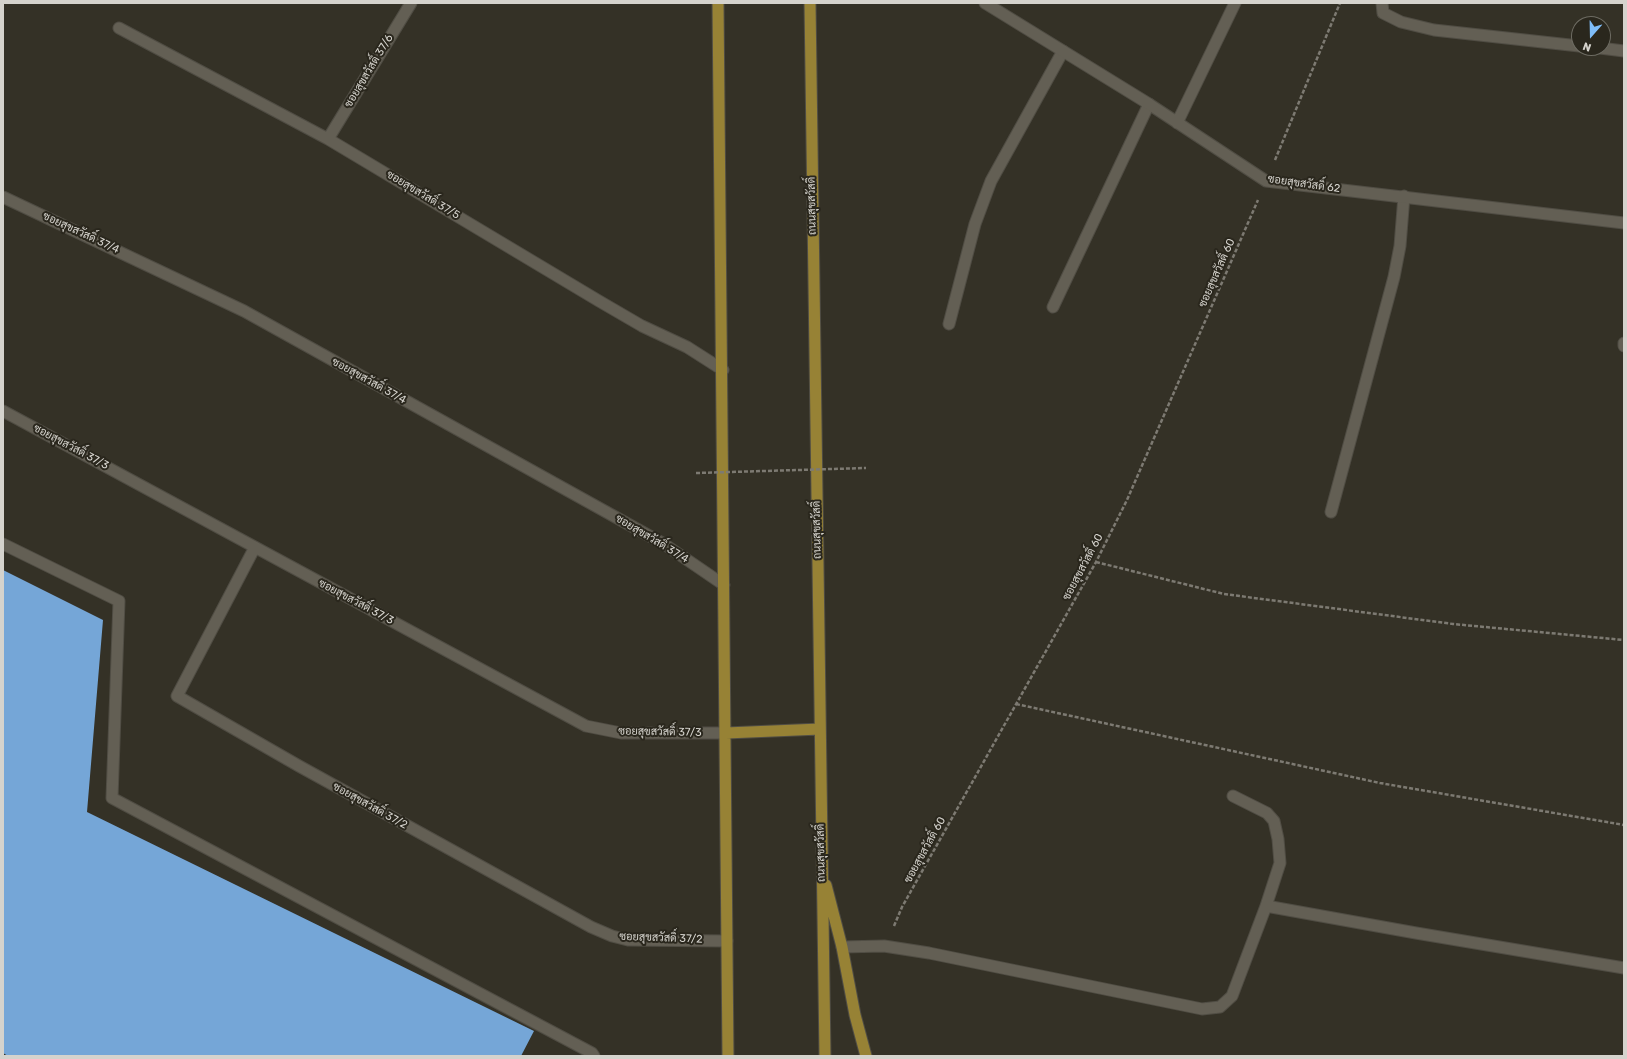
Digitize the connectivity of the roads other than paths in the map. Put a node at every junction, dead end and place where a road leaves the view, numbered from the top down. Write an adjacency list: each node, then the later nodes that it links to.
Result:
1 (411, 3): 14 (street, ซอยสุขสวัสดิ์ 37/6)
2 (718, 3): 20 (main road)
3 (810, 3): 26 (main road, ถนนสุขสวัสดิ์)
4 (985, 3): 10 (street, ซอยสุขสวัสดิ์ 62)
5 (1235, 3): 13 (street)
6 (1382, 3): 8 (street)
7 (119, 28): 14 (street, ซอยสุขสวัสดิ์ 37/5)
8 (1571, 45)
9 (1611, 49): 11 (street)
10 (1063, 51): 12 (street, ซอยสุขสวัสดิ์ 62); 19 (street)
11 (1624, 51)
12 (1148, 104): 13 (street, ซอยสุขสวัสดิ์ 62); 18 (street)
13 (1177, 123): 15 (street, ซอยสุขสวัสดิ์ 62)
14 (328, 139): 20 (street, ซอยสุขสวัสดิ์ 37/5)
15 (1404, 196): 17 (street, ซอยสุขสวัสดิ์ 62); 22 (street)
16 (3, 197): 25 (street, ซอยสุขสวัสดิ์ 37/4)
17 (1624, 223)
18 (1053, 307)
19 (949, 324)
20 (722, 370): 25 (main road)
21 (3, 411): 24 (street, ซอยสุขสวัสดิ์ 37/3)
22 (1331, 512)
23 (3, 544): 34 (street)
24 (255, 547): 27 (street, ซอยสุขสวัสดิ์ 37/3); 31 (street, ซอยสุขสวัสดิ์ 37/2)
25 (724, 585): 27 (main road)
26 (820, 729): 27 (main road); 29 (main road, ถนนสุขสวัสดิ์)
27 (726, 733): 31 (main road)
28 (1233, 796): 30 (street)
29 (822, 866): 32 (main road); 36 (main road, ถนนสุขสวัสดิ์)
30 (1266, 906): 32 (street); 33 (street)
31 (727, 941): 35 (main road)
32 (842, 947): 37 (main road)
33 (1624, 968)
34 (594, 1056)
35 (728, 1056)
36 (825, 1056)
37 (866, 1056)

